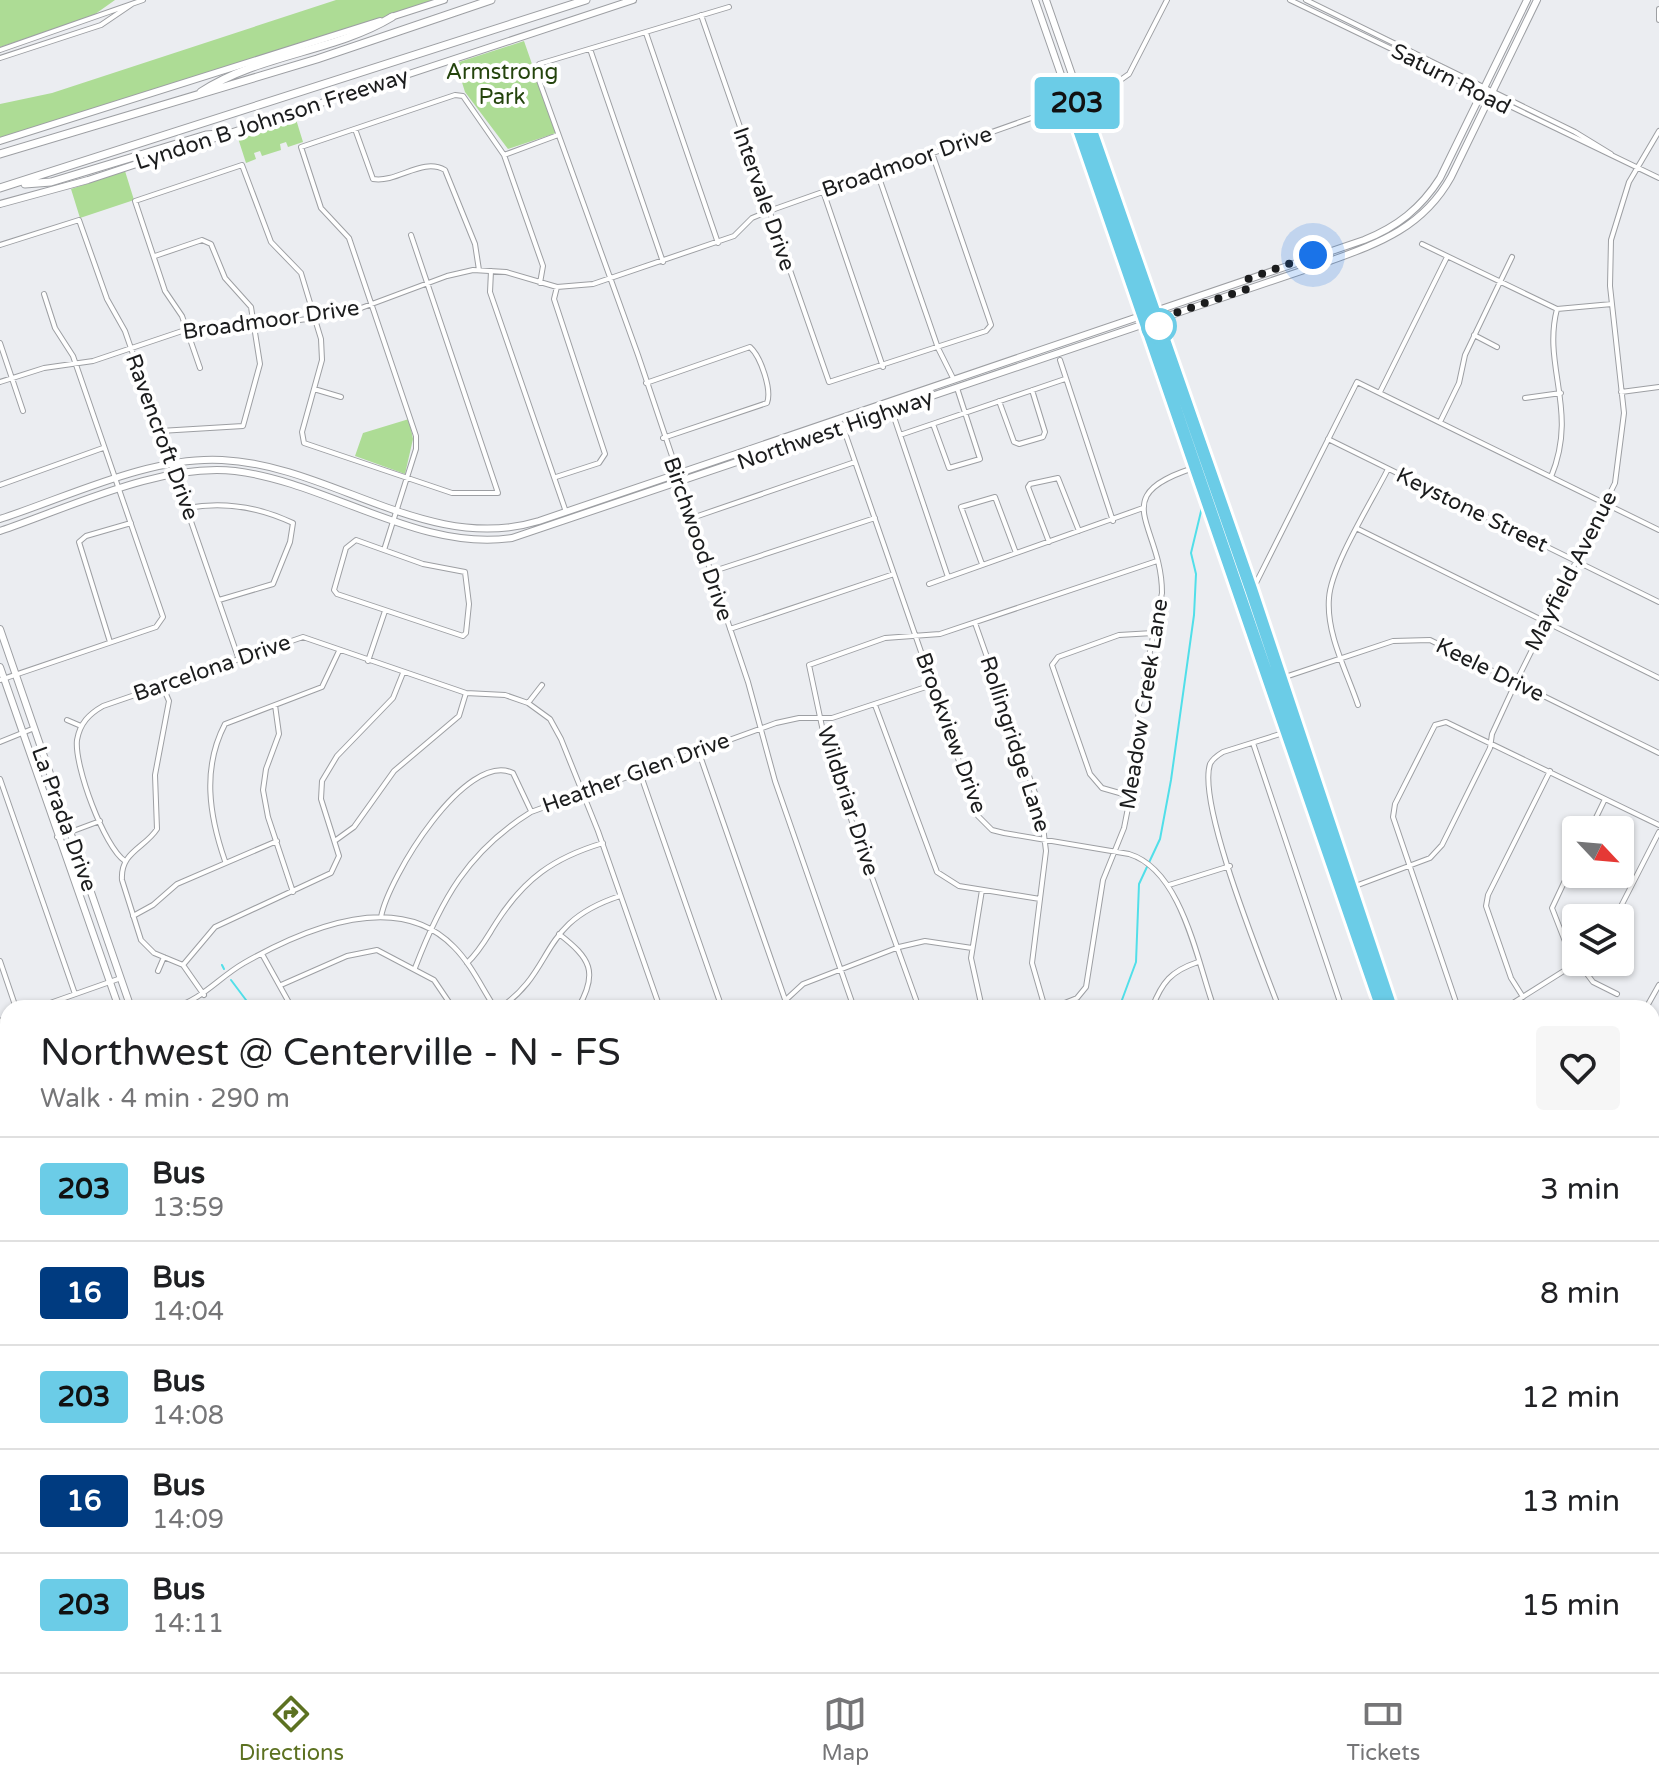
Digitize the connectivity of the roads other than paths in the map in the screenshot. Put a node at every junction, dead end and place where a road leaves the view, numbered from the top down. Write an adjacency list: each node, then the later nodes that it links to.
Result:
1 (143, 0): 13 (street)
2 (444, 0): 17 (main road)
3 (491, 0): 29 (highway, Lyndon B Johnson Freeway)
4 (586, 0): 50 (highway, Lyndon B Johnson Freeway)
5 (633, 0): 37 (main road, Lyndon B Johnson Freeway)
6 (1035, 0): 21 (main road)
7 (1046, 0): 25 (main road)
8 (1167, 0): 27 (street, Broadmoor Drive)
9 (1290, 0): 20 (street, Saturn Road)
10 (1306, 0): 20 (street, Saturn Road)
11 (1527, 0): 26 (main road, Northwest Highway)
12 (1537, 0): 28 (main road, Northwest Highway)
13 (132, 4): 23 (street); 24 (street)
14 (729, 7): 16 (street)
15 (1659, 9): 18 (street)
16 (701, 15): 19 (street); 54 (street, Intervale Drive)
17 (392, 17): 29 (highway); 39 (main road)
18 (1659, 20)
19 (646, 33): 22 (street); 58 (street)
20 (1380, 40): 26 (street, Saturn Road)
21 (1050, 44): 25 (main road); 31 (main road)
22 (590, 49): 38 (street, Birchwood Drive); 65 (street)
23 (0, 50)
24 (0, 58)
25 (1066, 59): 30 (main road)
26 (1483, 92): 28 (street, Saturn Road); 46 (main road, Northwest Highway)
27 (1096, 96): 30 (street, Broadmoor Drive); 33 (main road)
28 (1491, 96): 43 (street, Saturn Road); 49 (main road, Northwest Highway)
29 (193, 97): 41 (highway, Lyndon B Johnson Freeway)
30 (1081, 102): 31 (street, Broadmoor Drive); 33 (main road)
31 (1071, 105): 32 (street, Broadmoor Drive); 34 (main road)
32 (1053, 112): 34 (main road); 40 (street, Broadmoor Drive)
33 (1087, 119): 45 (main road)
34 (1075, 120): 48 (main road)
35 (355, 129): 42 (street); 67 (street); 78 (street)
36 (1659, 131): 43 (street, Mayfield Avenue)
37 (231, 133): 50 (highway); 53 (main road, Lyndon B Johnson Freeway)
38 (558, 135): 42 (street); 69 (street, Birchwood Drive)
39 (0, 141)
40 (932, 153): 44 (street, Broadmoor Drive); 93 (street)
41 (0, 154)
42 (504, 155): 73 (street)
43 (1636, 168): 47 (street, Saturn Road); 77 (street, Mayfield Avenue)
44 (877, 172): 52 (street, Broadmoor Drive); 93 (street)
45 (1107, 176): 48 (main road); 56 (main road)
46 (1440, 178): 49 (main road); 61 (main road, Northwest Highway)
47 (1659, 178)
48 (1096, 180): 57 (main road)
49 (1448, 182): 66 (main road, Northwest Highway)
50 (11, 186): 51 (highway, Lyndon B Johnson Freeway)
51 (0, 188)
52 (823, 191): 54 (street, Broadmoor Drive); 96 (street)
53 (0, 204)
54 (769, 211): 58 (street, Broadmoor Drive); 96 (street, Intervale Drive)
55 (411, 235): 72 (street)
56 (1128, 236): 57 (main road); 80 (main road)
57 (1116, 239): 81 (main road)
58 (718, 243): 65 (street, Broadmoor Drive)
59 (1422, 244): 63 (street)
60 (0, 245): 92 (street, Ravencroft Drive)
61 (1313, 255): 66 (main road); 70 (main road, Northwest Highway)
62 (154, 256): 82 (street); 85 (street); 86 (street)
63 (1447, 257): 71 (street); 108 (street)
64 (1512, 257): 71 (street)
65 (663, 262): 69 (street, Broadmoor Drive)
66 (1319, 265): 75 (main road, Northwest Highway)
67 (479, 270): 68 (street, Broadmoor Drive); 72 (street, Broadmoor Drive)
68 (491, 271): 73 (street, Broadmoor Drive); 136 (street)
69 (609, 279): 74 (street, Broadmoor Drive); 102 (street, Birchwood Drive)
70 (1248, 279): 75 (main road); 80 (main road, Northwest Highway)
71 (1499, 283): 79 (street); 87 (street)
72 (427, 284): 78 (street, Broadmoor Drive); 138 (street)
73 (539, 284): 74 (street, Broadmoor Drive)
74 (557, 287): 136 (street)
75 (1250, 288): 83 (main road, Northwest Highway)
76 (44, 294): 95 (street)
77 (1612, 304): 79 (street); 109 (street, Mayfield Avenue)
78 (373, 305): 82 (street, Broadmoor Drive); 138 (street)
79 (1557, 309): 110 (street)
80 (1153, 311): 81 (main road, Northwest Highway); 83 (main road)
81 (1143, 313): 84 (main road); 88 (main road, Northwest Highway)
82 (315, 317): 85 (street, Broadmoor Drive); 104 (street)
83 (1157, 319): 84 (main road, Northwest Highway); 113 (main road)
84 (1146, 322): 90 (main road, Northwest Highway); 107 (main road)
85 (254, 326): 86 (street, Broadmoor Drive); 124 (street)
86 (187, 328): 92 (street, Broadmoor Drive); 97 (street)
87 (1474, 335): 91 (street); 120 (street)
88 (1080, 336): 90 (main road); 100 (main road, Northwest Highway)
89 (0, 343): 98 (street)
90 (1083, 345): 105 (main road, Northwest Highway)
91 (1497, 347)
92 (130, 348): 95 (street, Broadmoor Drive); 124 (street, Ravencroft Drive)
93 (938, 348): 96 (street); 100 (street)
94 (1060, 360): 99 (street)
95 (75, 365): 98 (street, Broadmoor Drive); 128 (street)
96 (883, 367)
97 (200, 368)
98 (12, 377): 101 (street, Broadmoor Drive); 116 (street)
99 (1065, 379): 106 (street); 153 (street)
100 (954, 380): 105 (street); 119 (main road, Northwest Highway)
101 (0, 382)
102 (645, 384): 126 (street, Birchwood Drive); 126 (street)
103 (1659, 387): 109 (street)
104 (314, 389): 111 (street); 138 (street)
105 (957, 389): 117 (street); 123 (main road, Northwest Highway)
106 (1032, 390): 114 (street); 114 (street)
107 (1169, 391): 113 (main road); 115 (main road)
108 (1380, 392): 120 (street); 127 (street)
109 (1621, 392): 143 (street, Mayfield Avenue)
110 (1561, 393): 112 (street); 137 (street)
111 (341, 397)
112 (1525, 398)
113 (1185, 400): 122 (main road)
114 (999, 401): 117 (street)
115 (1174, 403): 122 (main road); 132 (main road)
116 (23, 411)
117 (966, 413): 121 (street); 121 (street)
118 (894, 417): 125 (street)
119 (841, 419): 123 (street, Brookview Drive); 135 (main road, Northwest Highway)
120 (1440, 422): 137 (street)
121 (933, 424): 125 (street)
122 (1194, 425): 131 (main road)
123 (843, 428): 129 (street, Brookview Drive); 140 (main road, Northwest Highway)
124 (160, 431): 130 (street, Ravencroft Drive)
125 (900, 435): 169 (street)
126 (663, 438): 135 (street, Birchwood Drive)
127 (1328, 439): 133 (street, Keystone Street); 171 (street)
128 (103, 448): 139 (street); 141 (street)
129 (855, 462): 148 (street); 149 (street, Brookview Drive)
130 (170, 463): 134 (street, Ravencroft Drive); 139 (main road, Northwest Highway); 146 (main road, Northwest Highway)
131 (1207, 464): 132 (street); 159 (main road)
132 (1196, 467): 145 (street); 160 (main road)
133 (1388, 469): 155 (street); 165 (street, Keystone Street)
134 (175, 473): 142 (main road, Northwest Highway); 144 (street, Ravencroft Drive); 151 (main road, Northwest Highway)
135 (677, 474): 140 (street, Birchwood Drive); 147 (main road, Northwest Highway)
136 (556, 477): 147 (street)
137 (1551, 477): 143 (street)
138 (407, 478): 146 (street)
139 (114, 481): 142 (street); 150 (main road, Northwest Highway)
140 (680, 483): 148 (street, Birchwood Drive); 152 (main road, Northwest Highway)
141 (0, 485)
142 (119, 491): 154 (street); 157 (main road, Northwest Highway)
143 (1605, 504): 156 (street); 165 (street, Mayfield Avenue)
144 (187, 508): 173 (street, Ravencroft Drive); 173 (street)
145 (1143, 508): 153 (street); 164 (street, Meadow Creek Lane)
146 (397, 510): 147 (main road, Northwest Highway); 151 (street)
147 (566, 512): 152 (street)
148 (692, 518): 167 (street, Birchwood Drive)
149 (875, 518): 167 (street); 168 (street, Brookview Drive)
150 (0, 519)
151 (394, 519): 152 (main road, Northwest Highway); 162 (street)
152 (570, 521)
153 (1113, 521): 158 (street)
154 (131, 523): 182 (street); 182 (street)
155 (1358, 529): 176 (street); 185 (street)
156 (1659, 530)
157 (0, 531)
158 (1079, 531): 161 (street); 161 (street)
159 (1230, 531): 160 (main road); 171 (main road)
160 (1221, 535): 172 (main road)
161 (1049, 542): 163 (street)
162 (384, 550): 175 (street); 175 (street)
163 (1016, 553): 166 (street); 166 (street)
164 (1157, 561): 177 (street, Wildbriar Drive); 180 (street, Meadow Creek Lane)
165 (1576, 561): 174 (street, Keystone Street); 176 (street, Mayfield Avenue)
166 (982, 564): 169 (street)
167 (711, 572): 179 (street, Birchwood Drive)
168 (894, 574): 179 (street); 181 (street, Brookview Drive)
169 (948, 577): 170 (street)
170 (929, 584)
171 (1251, 589): 172 (street); 192 (main road)
172 (1240, 593): 194 (main road)
173 (219, 600): 184 (street, Ravencroft Drive)
174 (1659, 602)
175 (385, 611): 186 (street)
176 (1545, 622): 190 (street); 193 (street, Mayfield Avenue)
177 (975, 623): 181 (street, Wildbriar Drive); 231 (street, Rollingridge Lane)
178 (0, 629): 189 (main road, La Prada Drive)
179 (730, 629): 207 (street, Birchwood Drive)
180 (1154, 633): 220 (street, Meadow Creek Lane); 220 (street)
181 (916, 636): 197 (street, Brookview Drive); 203 (street, Wildbriar Drive)
182 (110, 642): 189 (street)
183 (339, 651): 184 (street, Barcelona Drive); 186 (street, Barcelona Drive); 200 (street)
184 (238, 657): 195 (street, Barcelona Drive)
185 (1342, 658): 192 (street, Keele Drive); 193 (street, Keele Drive); 202 (street)
186 (368, 661): 188 (street, Barcelona Drive)
187 (0, 667): 191 (main road, La Prada Drive)
188 (403, 673): 198 (street, Barcelona Drive); 229 (street)
189 (16, 676): 191 (street); 206 (main road, La Prada Drive)
190 (1659, 678)
191 (2, 679): 210 (main road, La Prada Drive)
192 (1281, 679): 194 (street, Keele Drive); 208 (main road)
193 (1516, 682): 213 (street, Mayfield Avenue); 215 (street, Keele Drive)
194 (1267, 683): 209 (main road)
195 (162, 685): 205 (street, Barcelona Drive); 234 (street)
196 (542, 685): 199 (street)
197 (932, 685): 201 (street, Heather Glen Drive); 231 (street, Brookview Drive)
198 (466, 693): 199 (street, Barcelona Drive); 229 (street)
199 (528, 703): 219 (street)
200 (275, 705): 230 (street); 235 (street)
201 (875, 705): 203 (street, Heather Glen Drive); 241 (street)
202 (1358, 705)
203 (821, 718): 207 (street, Heather Glen Drive); 252 (street, Wildbriar Drive)
204 (67, 720): 205 (street)
205 (81, 726): 224 (street)
206 (32, 729): 210 (street); 226 (main road, La Prada Drive)
207 (761, 729): 214 (street, Heather Glen Drive); 263 (street, Birchwood Drive)
208 (1296, 729): 209 (street); 240 (main road)
209 (1287, 733): 212 (street); 242 (main road)
210 (22, 734): 211 (street); 228 (main road, La Prada Drive)
211 (0, 742)
212 (1253, 743): 236 (street); 295 (street)
213 (1491, 743): 217 (street); 237 (street, Mayfield Avenue); 237 (street)
214 (698, 750): 216 (street, Heather Glen Drive); 286 (street)
215 (1659, 753)
216 (639, 770): 219 (street, Heather Glen Drive); 285 (street)
217 (1550, 771): 221 (street); 272 (street)
218 (0, 779): 268 (street)
219 (581, 792): 222 (street, Heather Glen Drive); 232 (street)
220 (1130, 796): 233 (street, Meadow Creek Lane)
221 (1605, 799): 223 (street); 225 (street)
222 (531, 812): 248 (street); 249 (street, Heather Glen Drive)
223 (1597, 816)
224 (100, 821): 226 (street); 234 (street)
225 (1659, 825)
226 (70, 832): 228 (street); 265 (main road, La Prada Drive)
227 (1659, 832): 246 (street)
228 (57, 837): 266 (main road, La Prada Drive)
229 (336, 840): 243 (street)
230 (277, 841): 235 (street); 243 (street)
231 (1047, 841): 233 (street, Brookview Drive); 245 (street, Rollingridge Lane)
232 (603, 843): 244 (street); 258 (street)
233 (1114, 852): 238 (street, Brookview Drive); 291 (street, Meadow Creek Lane)
234 (125, 861): 247 (street)
235 (225, 861): 247 (street)
236 (1230, 866): 238 (street); 294 (street)
237 (1408, 866): 240 (street, Mayfield Avenue); 298 (street)
238 (1169, 885): 257 (street, Brookview Drive)
239 (1562, 887): 251 (street)
240 (1351, 888): 242 (street, Mayfield Avenue); 271 (main road)
241 (982, 890): 245 (street); 253 (street)
242 (1342, 891): 273 (main road)
243 (293, 892): 259 (street)
244 (621, 896): 250 (street); 284 (street)
245 (1040, 899): 290 (street, Rollingridge Lane)
246 (1622, 904)
247 (133, 916): 255 (street)
248 (381, 917): 249 (street); 254 (street)
249 (430, 927): 258 (street); 260 (street, Heather Glen Drive)
250 (558, 933): 282 (street); 283 (street)
251 (1562, 934)
252 (899, 947): 253 (street); 263 (street); 288 (street, Wildbriar Drive)
253 (972, 948): 289 (street)
254 (262, 954): 267 (street); 270 (street)
255 (164, 957): 259 (street); 261 (street)
256 (0, 961): 274 (street)
257 (1198, 962): 292 (street); 293 (street, Brookview Drive)
258 (467, 963): 281 (street)
259 (183, 965): 270 (street)
260 (415, 968): 267 (street); 280 (street)
261 (158, 971)
262 (1562, 971): 272 (street)
263 (841, 972): 286 (street); 287 (street, Birchwood Drive)
264 (1588, 976): 269 (street)
265 (121, 978): 266 (street); 277 (main road, La Prada Drive)
266 (110, 982): 268 (street); 276 (main road, La Prada Drive)
267 (281, 985): 279 (street)
268 (75, 994): 275 (street)
269 (1617, 994)
270 (204, 995): 278 (street)
271 (1388, 997): 273 (street); 297 (main road)
272 (1523, 997): 299 (street)
273 (1379, 999): 296 (street)
274 (13, 1000)
275 (58, 1000)
276 (116, 1000)
277 (128, 1000)
278 (192, 1000)
279 (288, 1000)
280 (448, 1000)
281 (492, 1000)
282 (511, 1000)
283 (582, 1000)
284 (657, 1000)
285 (719, 1000)
286 (785, 1000)
287 (851, 1000)
288 (916, 1000)
289 (980, 1000)
290 (1043, 1000)
291 (1072, 1000)
292 (1156, 1000)
293 (1211, 1000)
294 (1276, 1000)
295 (1339, 1000)
296 (1376, 1000)
297 (1389, 1000)
298 (1455, 1000)
299 (1518, 1000)

